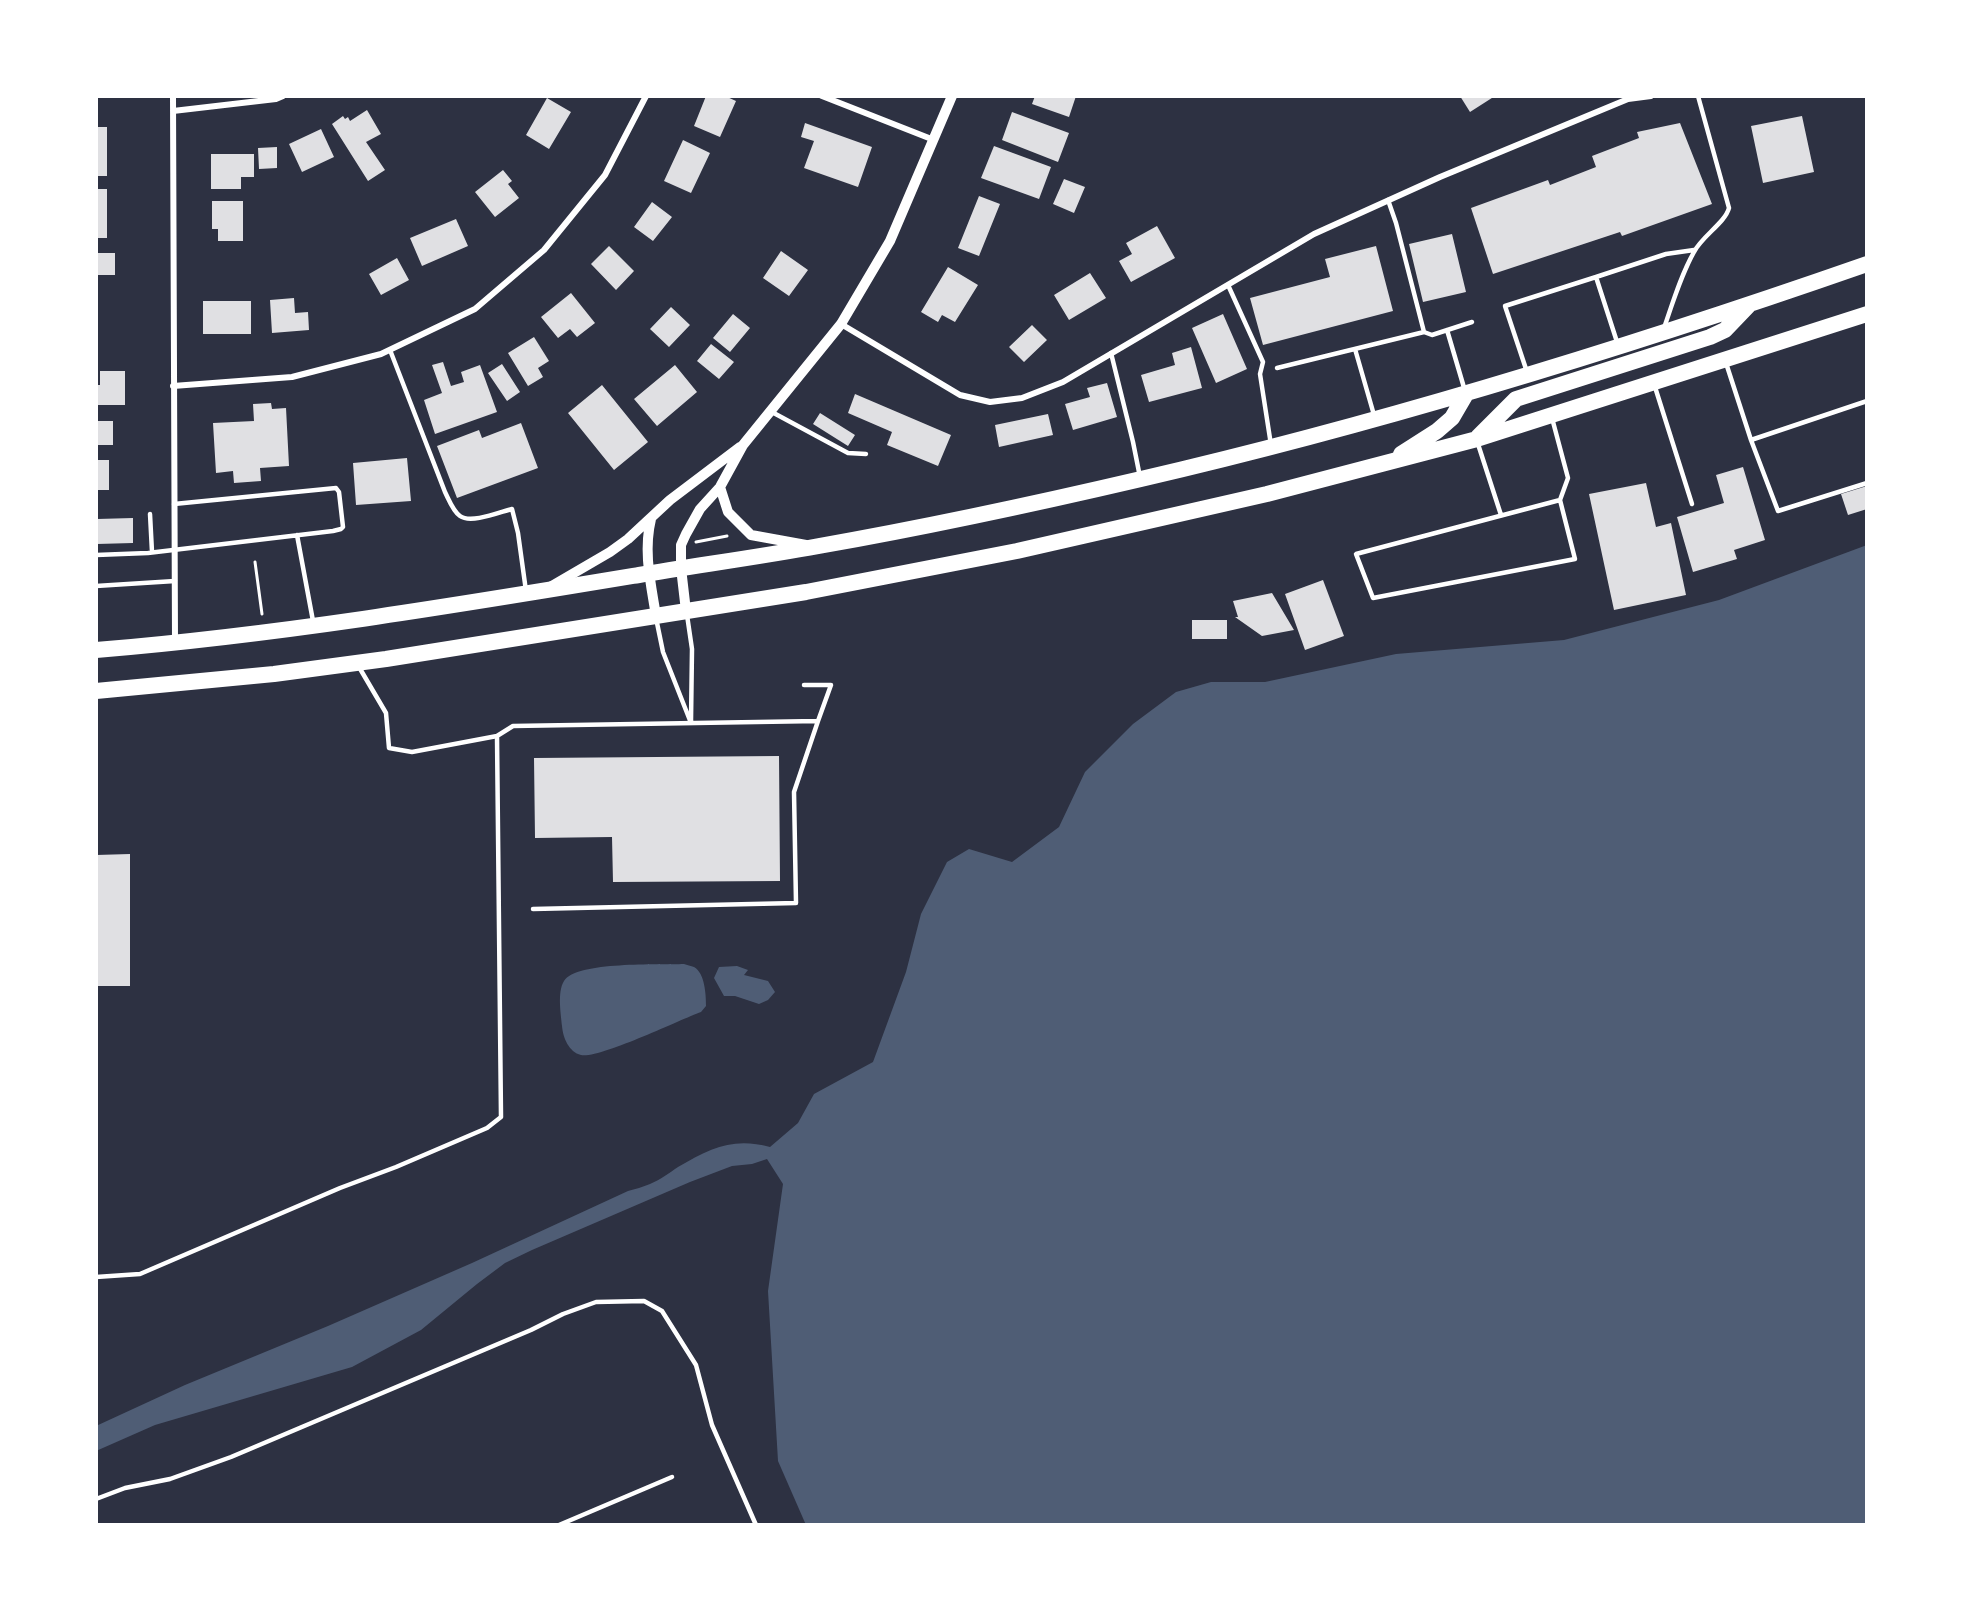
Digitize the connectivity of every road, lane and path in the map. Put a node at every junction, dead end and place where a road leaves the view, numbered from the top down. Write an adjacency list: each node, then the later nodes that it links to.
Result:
1 (173, 96): 9 (street)
2 (283, 96): 9 (street)
3 (645, 96): 25 (street)
4 (822, 96): 10 (street)
5 (952, 96): 10 (street)
6 (1651, 96): 8 (street)
7 (1698, 96): 12 (lane)
8 (1626, 98): 11 (street)
9 (173, 111): 31 (street)
10 (934, 140): 19 (street)
11 (1388, 200): 15 (street); 21 (lane)
12 (1694, 250): 14 (lane); 22 (lane)
13 (1867, 264): 16 (highway)
14 (1596, 277): 23 (lane); 29 (lane)
15 (1228, 285): 26 (street); 40 (lane)
16 (1751, 303): 22 (highway); 37 (highway)
17 (1867, 314): 27 (highway)
18 (1472, 322): 20 (lane)
19 (841, 324): 26 (street); 34 (street)
20 (1447, 330): 21 (lane); 32 (lane)
21 (1424, 332): 24 (lane)
22 (1662, 332): 23 (highway)
23 (1618, 346): 29 (highway)
24 (1355, 349): 28 (lane); 36 (lane)
25 (390, 350): 31 (street); 64 (lane)
26 (1111, 354): 43 (lane)
27 (1725, 360): 30 (highway); 38 (lane)
28 (1277, 368)
29 (1528, 375): 32 (highway)
30 (1653, 383): 35 (highway); 48 (lane)
31 (173, 386): 47 (street)
32 (1466, 394): 36 (highway); 42 (highway)
33 (1867, 401): 38 (lane)
34 (770, 411): 39 (street); 41 (lane)
35 (1551, 415): 37 (highway); 46 (lane)
36 (1376, 420): 40 (highway)
37 (1477, 439): 42 (highway); 50 (lane)
38 (1751, 440): 44 (lane)
39 (743, 445): 45 (street); 51 (street)
40 (1271, 447): 43 (highway)
41 (866, 454)
42 (1385, 464): 65 (highway)
43 (1140, 480): 55 (highway)
44 (1867, 483)
45 (720, 487): 55 (street); 60 (street)
46 (1560, 500): 50 (lane); 50 (lane)
47 (174, 504): 52 (lane); 56 (street)
48 (1692, 504)
49 (150, 514): 57 (lane)
50 (1501, 515)
51 (652, 519): 61 (street); 64 (street)
52 (297, 535): 56 (lane); 68 (lane)
53 (727, 536): 54 (path)
54 (693, 543)
55 (818, 547): 60 (highway)
56 (174, 548): 57 (lane); 62 (street)
57 (152, 552): 58 (lane)
58 (96, 555)
59 (255, 562): 66 (path)
60 (681, 568): 61 (highway); 65 (street)
61 (650, 573): 64 (highway); 67 (street)
62 (175, 581): 63 (lane); 69 (street)
63 (96, 586)
64 (534, 592): 68 (highway)
65 (686, 611): 67 (highway); 75 (lane)
66 (262, 614)
67 (656, 616): 71 (highway); 75 (lane)
68 (315, 627): 69 (highway)
69 (175, 644): 70 (highway)
70 (96, 650)
71 (356, 663): 73 (highway); 76 (lane)
72 (804, 685): 74 (lane)
73 (96, 691)
74 (818, 721): 75 (lane); 77 (lane)
75 (691, 723): 76 (lane)
76 (497, 736): 78 (lane)
77 (533, 909)
78 (96, 1277)
79 (672, 1477): 81 (lane)
80 (96, 1499): 82 (lane)
81 (559, 1525)
82 (756, 1525)

